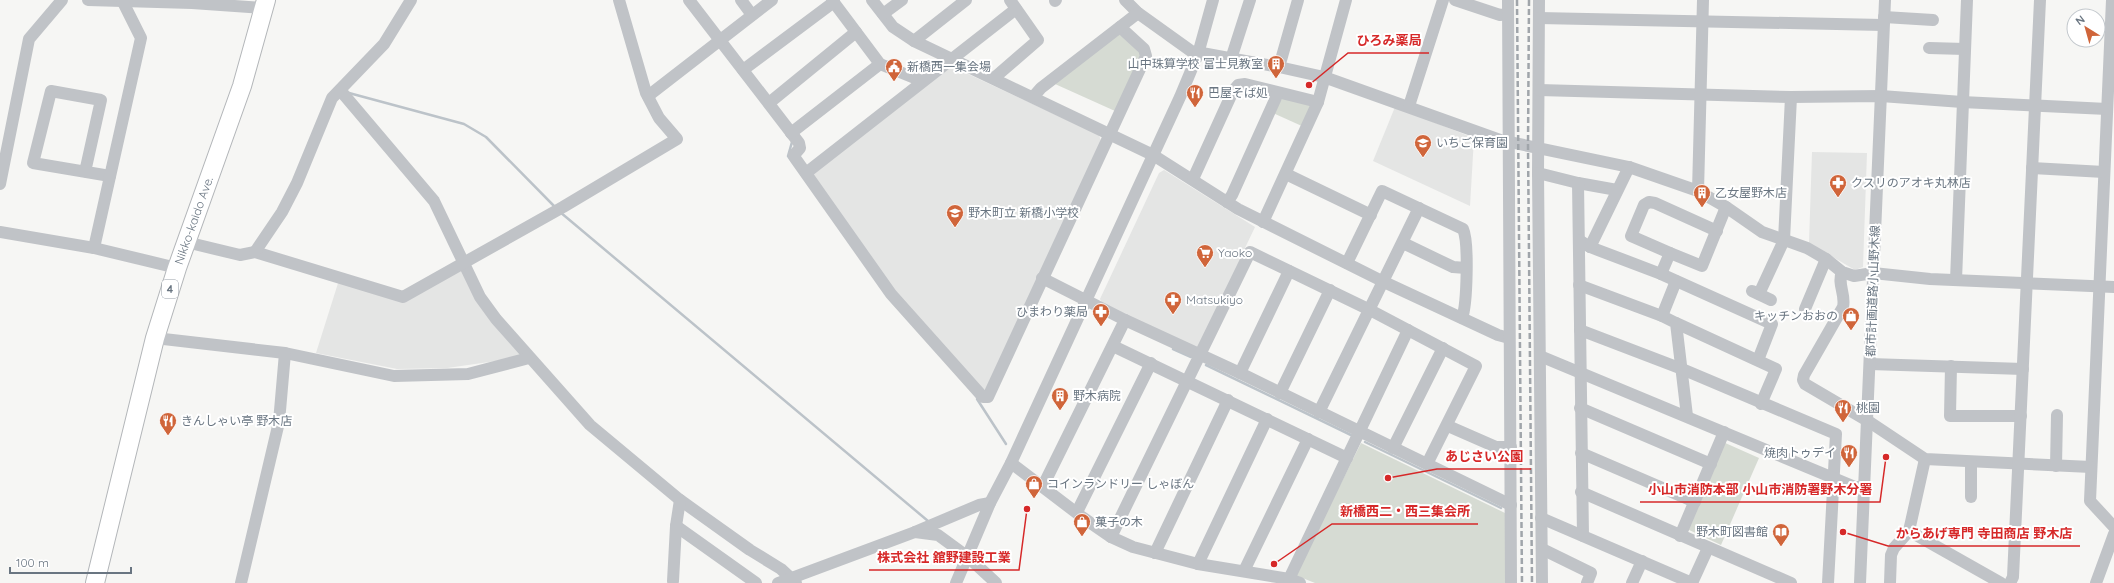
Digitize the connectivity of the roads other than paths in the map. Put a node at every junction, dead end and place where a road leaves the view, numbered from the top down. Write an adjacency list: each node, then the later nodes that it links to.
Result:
1 (62, 0): 82 (street)
2 (88, 0): 3 (street)
3 (122, 0): 25 (street); 79 (street)
4 (410, 0): 53 (street)
5 (619, 0): 57 (street)
6 (689, 0): 40 (street)
7 (741, 0): 33 (street)
8 (772, 0): 33 (street)
9 (872, 0): 31 (street)
10 (902, 0): 31 (street)
11 (966, 0): 41 (street)
12 (1213, 0): 44 (street)
13 (1250, 0): 46 (street)
14 (1298, 0): 48 (street)
15 (1346, 0): 50 (street)
16 (1443, 0): 65 (street)
17 (1455, 0): 32 (street)
18 (1508, 0): 32 (street)
19 (1539, 0): 34 (street)
20 (1703, 0): 37 (street)
21 (1885, 0): 36 (street, 都市計画道路小山野木線)
22 (1967, 0): 43 (street)
23 (2040, 0): 64 (street)
24 (2112, 0): 66 (street)
25 (192, 1): 28 (street)
26 (833, 1): 39 (street); 49 (street)
27 (1128, 1): 30 (street)
28 (265, 4): 95 (highway, Nikko-kaido Ave. / 4)
29 (1013, 4): 45 (street); 51 (street)
30 (1138, 13): 38 (street); 44 (street)
31 (883, 14): 41 (street)
32 (1508, 14): 69 (street)
33 (752, 15): 40 (street)
34 (1539, 18): 37 (street); 54 (street)
35 (1933, 20): 36 (street)
36 (1884, 21): 37 (street); 59 (street, 都市計画道路小山野木線)
37 (1703, 22): 56 (street)
38 (1120, 27): 58 (street); 68 (street)
39 (856, 32): 47 (street); 63 (street)
40 (720, 40): 49 (street); 57 (street)
41 (914, 41): 45 (street)
42 (1929, 48): 43 (street)
43 (1964, 49): 62 (street)
44 (1198, 54): 46 (street); 71 (street)
45 (952, 58): 51 (street); 52 (street)
46 (1231, 59): 48 (street)
47 (880, 64): 52 (street); 67 (street)
48 (1280, 67): 50 (street)
49 (743, 70): 63 (street)
50 (1324, 77): 61 (street); 65 (street)
51 (994, 78): 58 (street)
52 (922, 82): 76 (street)
53 (340, 90): 99 (street); 102 (street)
54 (1539, 90): 56 (street); 70 (street)
55 (1278, 93): 61 (street); 80 (street); 85 (street)
56 (1701, 94): 60 (street); 84 (street)
57 (648, 96): 102 (street)
58 (1034, 96): 68 (street)
59 (1881, 96): 60 (street); 62 (street); 108 (street, 都市計画道路小山野木線)
60 (1791, 97): 94 (street)
61 (1318, 102): 78 (street)
62 (1962, 102): 64 (street); 111 (street)
63 (769, 103): 67 (street)
64 (2035, 105): 66 (street); 73 (street)
65 (1408, 106): 69 (street)
66 (2107, 109): 75 (street)
67 (791, 133): 76 (street)
68 (1110, 133): 71 (street); 110 (street)
69 (1509, 141): 70 (street); 130 (street)
70 (1538, 147): 72 (street); 77 (street)
71 (1153, 154): 80 (street); 120 (street)
72 (1628, 167): 83 (street); 84 (street)
73 (2032, 168): 75 (street); 114 (street)
74 (85, 172): 74 (street); 79 (street)
75 (2104, 172): 86 (street)
76 (806, 173): 110 (street)
77 (1538, 173): 81 (street); 135 (street)
78 (1286, 174): 89 (street); 90 (street)
79 (110, 176): 98 (street)
80 (1192, 179): 85 (street)
81 (1578, 183): 83 (street); 93 (street)
82 (0, 184)
83 (1617, 190): 97 (street)
84 (1698, 191): 87 (street)
85 (1227, 202): 90 (street)
86 (2108, 204): 116 (street)
87 (1726, 207): 91 (street); 94 (street)
88 (1419, 208): 89 (street); 96 (street); 105 (street)
89 (1371, 215): 103 (street)
90 (1263, 222): 103 (street)
91 (1717, 231): 100 (street); 100 (street)
92 (0, 232): 98 (street)
93 (1579, 240): 97 (street); 115 (street)
94 (1784, 240): 101 (street); 119 (street)
95 (186, 242): 99 (street); 104 (highway, Nikko-kaido Ave. / 4)
96 (1403, 243): 105 (street); 113 (street)
97 (1590, 247): 109 (street)
98 (94, 248): 104 (street)
99 (255, 252): 102 (street)
100 (1670, 253): 109 (street)
101 (1826, 259): 107 (street); 121 (street)
102 (463, 262): 136 (street)
103 (1347, 263): 113 (street)
104 (177, 268): 129 (highway, Nikko-kaido Ave. / 4)
105 (1466, 268): 124 (street)
106 (1290, 271): 118 (street); 134 (street); 144 (street)
107 (1842, 272): 108 (street); 155 (street)
108 (1873, 273): 111 (street); 139 (street, 都市計画道路小山野木線)
109 (1661, 274): 112 (street)
110 (1042, 278): 120 (street)
111 (1956, 280): 114 (street)
112 (1676, 281): 123 (street); 137 (street)
113 (1384, 282): 122 (street); 124 (street)
114 (2027, 283): 116 (street); 142 (street)
115 (1579, 285): 123 (street); 128 (street)
116 (2099, 286): 117 (street); 171 (street)
117 (2114, 287)
118 (1330, 290): 122 (street); 146 (street)
119 (1771, 300)
120 (1086, 301): 125 (street); 166 (street)
121 (1805, 309)
122 (1370, 310): 127 (street); 150 (street)
123 (1662, 316): 126 (street)
124 (1462, 318): 130 (street)
125 (1125, 320): 131 (street); 134 (street)
126 (1676, 323): 137 (street); 141 (street)
127 (1408, 330): 132 (street); 157 (street)
128 (1580, 330): 141 (street); 143 (street)
129 (155, 338): 133 (street); 203 (highway, Nikko-kaido Ave. / 4)
130 (1510, 338): 160 (street)
131 (1113, 346): 138 (street); 173 (street)
132 (1443, 348): 156 (street); 161 (street)
133 (285, 353): 136 (street); 204 (street)
134 (1199, 356): 144 (street); 145 (street)
135 (1540, 356): 143 (street); 182 (street)
136 (529, 358): 177 (street)
137 (1758, 360): 148 (street)
138 (1151, 363): 145 (street); 181 (street)
139 (1870, 364): 140 (street); 155 (street, 都市計画道路小山野木線)
140 (1951, 366): 142 (street); 153 (street)
141 (1682, 369): 148 (street); 152 (street)
142 (2023, 369): 153 (street)
143 (1580, 372): 149 (street); 152 (street)
144 (1240, 373): 146 (street)
145 (1188, 381): 147 (street); 190 (street)
146 (1280, 393): 150 (street)
147 (1228, 400): 154 (street); 193 (street)
148 (1762, 404): 172 (street)
149 (1580, 408): 162 (street); 168 (street)
150 (1319, 412): 157 (street)
151 (2058, 414): 170 (street)
152 (1687, 416): 158 (street)
153 (2021, 416): 169 (street)
154 (1267, 419): 159 (street); 196 (street)
155 (1868, 421): 164 (street); 174 (street, 都市計画道路小山野木線)
156 (1448, 426): 160 (street); 167 (street)
157 (1360, 431): 161 (street); 163 (street)
158 (1724, 432): 168 (street); 172 (street)
159 (1308, 439): 163 (street); 197 (street)
160 (1511, 447): 180 (street)
161 (1393, 448): 167 (street)
162 (1581, 453): 175 (street); 178 (street)
163 (1347, 458): 199 (street)
164 (1925, 459): 165 (street); 185 (street)
165 (1971, 462): 169 (street); 176 (street)
166 (1011, 463): 173 (street); 179 (street)
167 (1427, 464): 180 (street)
168 (1711, 464): 178 (street)
169 (2020, 464): 170 (street); 217 (street)
170 (2056, 466): 171 (street)
171 (2092, 467): 184 (street)
172 (1834, 479): 174 (street); 214 (street)
173 (1043, 486): 181 (street)
174 (1865, 487): 215 (street, 都市計画道路小山野木線)
175 (1581, 492): 188 (street); 189 (street)
176 (1971, 497)
177 (680, 500): 183 (street); 198 (street)
178 (1695, 502): 189 (street)
179 (990, 503): 186 (street); 194 (street)
180 (1511, 505): 209 (street)
181 (1077, 512): 190 (street)
182 (1541, 518): 188 (street); 192 (street)
183 (676, 526): 200 (street); 205 (street)
184 (2114, 527)
185 (1909, 531): 202 (street); 216 (street)
186 (915, 532): 194 (street); 198 (street)
187 (2114, 534): 218 (street)
188 (1583, 536): 195 (street)
189 (1680, 536): 191 (street)
190 (1111, 537): 193 (street)
191 (1708, 548): 201 (street); 213 (street)
192 (1542, 549): 210 (street); 211 (street)
193 (1155, 553): 196 (street)
194 (968, 557): 207 (street); 208 (street)
195 (1642, 561): 201 (street); 212 (street)
196 (1198, 564): 197 (street)
197 (1244, 571): 199 (street)
198 (794, 581): 206 (street)
199 (1295, 581)
200 (673, 582)
201 (1687, 582)
202 (1894, 582)
203 (95, 583)
204 (241, 583)
205 (756, 583)
206 (778, 583)
207 (956, 583)
208 (996, 583)
209 (1511, 583)
210 (1542, 583)
211 (1587, 583)
212 (1632, 583)
213 (1791, 583)
214 (1828, 583)
215 (1860, 583)
216 (2001, 583)
217 (2010, 583)
218 (2096, 583)

